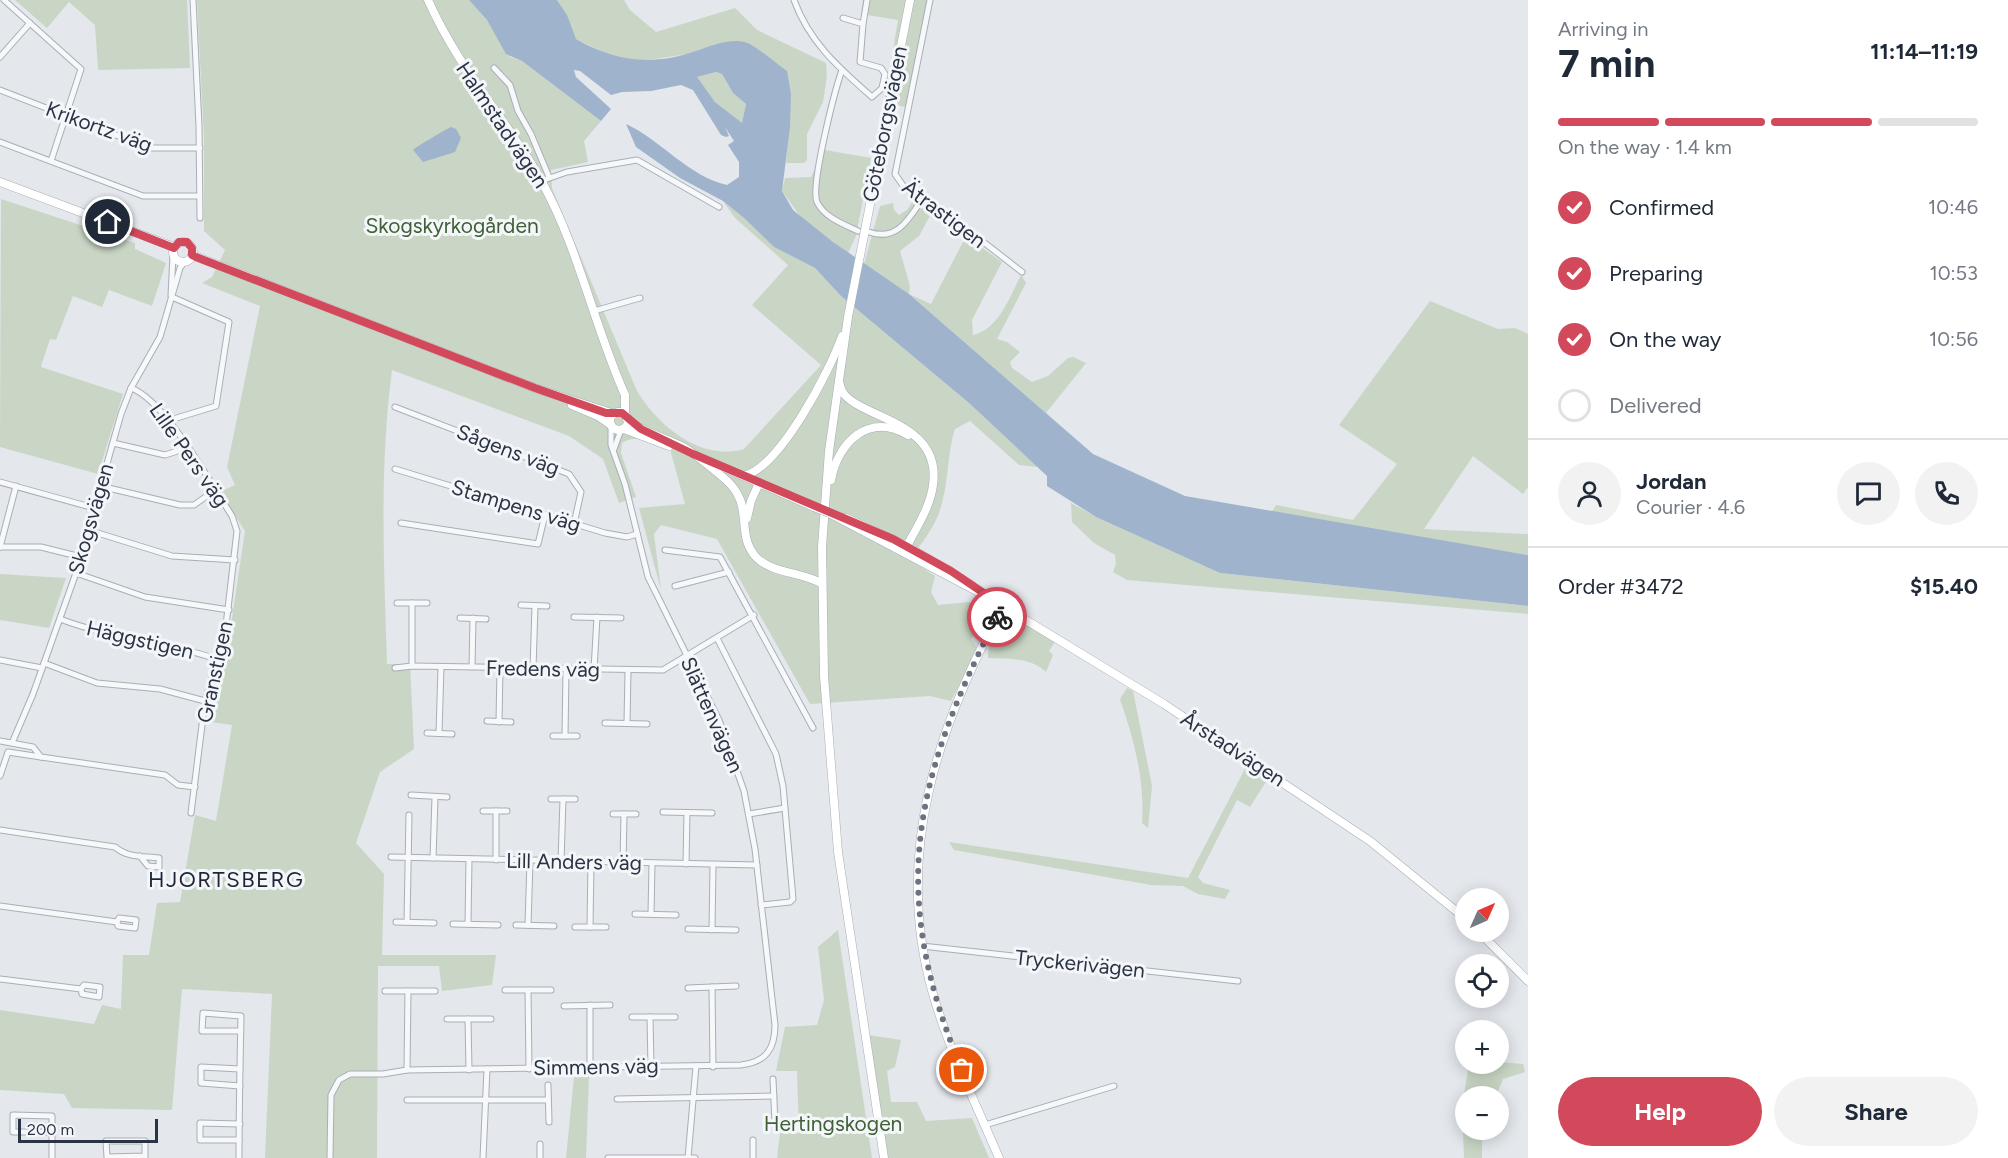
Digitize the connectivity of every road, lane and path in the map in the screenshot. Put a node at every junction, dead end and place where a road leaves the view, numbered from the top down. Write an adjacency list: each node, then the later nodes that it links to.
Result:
1 (4, 0): 9 (street)
2 (193, 0): 17 (street)
3 (428, 0): 19 (main road, Halmstadvägen)
4 (794, 0): 13 (street)
5 (867, 0): 10 (street)
6 (910, 0): 34 (main road, Göteborgsvägen)
7 (930, 0): 22 (street, Ätrastigen)
8 (843, 18): 10 (street)
9 (30, 23): 11 (street); 15 (street)
10 (863, 24): 13 (street)
11 (0, 57)
12 (494, 68): 19 (street)
13 (842, 70): 25 (street)
14 (0, 90): 15 (street, Krikortz väg)
15 (66, 116): 17 (street, Krikortz väg); 18 (street)
16 (0, 142): 18 (street)
17 (200, 148): 21 (street)
18 (51, 162): 21 (street)
19 (545, 179): 23 (street); 33 (main road, Halmstadvägen)
20 (0, 182): 27 (main road)
21 (199, 196): 24 (street)
22 (923, 198): 26 (street); 30 (street, Ätrastigen)
23 (719, 207)
24 (200, 218)
25 (858, 231)
26 (869, 232)
27 (173, 251): 28 (main road); 29 (main road); 31 (street, Skogsvägen)
28 (192, 255): 29 (main road); 38 (main road)
29 (185, 261): 31 (street, Skogsvägen)
30 (1022, 272)
31 (172, 297): 37 (street, Skogsvägen); 42 (street)
32 (640, 298): 33 (street)
33 (594, 311): 36 (main road, Halmstadvägen)
34 (849, 315): 35 (main road); 50 (main road)
35 (841, 366): 45 (main road); 59 (main road)
36 (621, 387): 40 (main road); 41 (main road, Halmstadvägen)
37 (131, 388): 42 (street, Lille Pers väg); 46 (street, Skogsvägen)
38 (535, 388): 40 (main road); 43 (main road, Årstadvägen)
39 (395, 407): 64 (street, Sågens väg)
40 (615, 414): 41 (main road); 43 (main road)
41 (626, 417): 44 (main road); 49 (main road, Årstadvägen)
42 (170, 420): 47 (street, Lille Pers väg)
43 (611, 425): 44 (main road, Årstadvägen); 48 (street, Slättenvägen)
44 (622, 429): 48 (street); 49 (main road, Årstadvägen)
45 (919, 441): 59 (main road); 69 (main road)
46 (112, 443): 47 (street); 56 (street, Skogsvägen)
47 (187, 448): 57 (street, Lille Pers väg)
48 (614, 450): 67 (street, Slättenvägen)
49 (693, 454): 52 (main road, Årstadvägen); 62 (main road)
50 (769, 458): 52 (main road); 58 (main road)
51 (395, 469): 61 (street, Stampens väg)
52 (744, 476): 54 (main road, Årstadvägen)
53 (0, 482): 55 (street)
54 (759, 483): 58 (main road, Årstadvägen); 62 (main road)
55 (16, 486): 60 (street); 68 (street)
56 (100, 486): 57 (street); 60 (street, Skogsvägen)
57 (214, 491): 66 (street, Lille Pers väg)
58 (779, 491): 69 (main road, Årstadvägen, bridge)
59 (825, 496): 75 (main road)
60 (94, 508): 65 (street, Skogsvägen)
61 (545, 515): 63 (street); 64 (street, Stampens väg)
62 (745, 522): 75 (main road)
63 (401, 523)
64 (574, 524): 67 (street, Stampens väg)
65 (88, 531): 71 (street, Skogsvägen); 72 (street)
66 (237, 531): 72 (street, Granstigen)
67 (637, 534): 97 (street, Slättenvägen)
68 (0, 547): 71 (street)
69 (906, 549): 76 (main road, Årstadvägen); 78 (main road, Årstadvägen)
70 (665, 550): 73 (street)
71 (81, 557): 74 (street, Skogsvägen)
72 (235, 560): 86 (street, Granstigen)
73 (729, 572): 77 (street); 87 (street)
74 (76, 573): 86 (street); 93 (street, Skogsvägen)
75 (821, 583): 248 (main road)
76 (960, 584): 78 (main road, Årstadvägen); 95 (main road)
77 (675, 586)
78 (988, 597): 85 (main road, Årstadvägen)
79 (397, 603): 80 (street)
80 (412, 603): 81 (street); 101 (street)
81 (427, 603)
82 (521, 605): 83 (street)
83 (535, 606): 84 (street); 106 (street)
84 (547, 606)
85 (1003, 606): 95 (main road); 165 (main road, Årstadvägen)
86 (229, 610): 99 (street, Granstigen)
87 (754, 615): 96 (street, Fredens väg); 117 (street)
88 (574, 616): 89 (street)
89 (597, 617): 92 (street); 108 (street)
90 (460, 618): 91 (street)
91 (473, 618): 94 (street); 103 (street)
92 (621, 618)
93 (60, 619): 99 (street, Häggstigen); 100 (street, Skogsvägen)
94 (486, 619)
95 (996, 619): 186 (main road)
96 (717, 638): 97 (street, Fredens väg); 135 (street)
97 (687, 656): 109 (street, Fredens väg); 146 (street, Slättenvägen)
98 (0, 660): 100 (street)
99 (219, 660): 110 (street, Granstigen)
100 (43, 666): 110 (street); 125 (street, Skogsvägen)
101 (412, 666): 102 (street, Fredens väg); 104 (street, Fredens väg)
102 (441, 667): 103 (street, Fredens väg); 119 (street)
103 (472, 667): 105 (street, Fredens väg)
104 (395, 668)
105 (500, 668): 106 (street, Fredens väg); 112 (street)
106 (533, 669): 107 (street, Fredens väg)
107 (566, 670): 108 (street, Fredens väg); 122 (street)
108 (594, 670): 109 (street, Fredens väg)
109 (628, 671): 115 (street)
110 (205, 701): 128 (street, Granstigen)
111 (487, 721): 112 (street)
112 (499, 722): 113 (street)
113 (511, 722)
114 (605, 723): 115 (street)
115 (627, 723): 116 (street)
116 (647, 724)
117 (813, 728)
118 (427, 733): 119 (street)
119 (439, 733): 120 (street)
120 (452, 734)
121 (553, 736): 122 (street)
122 (565, 736): 123 (street)
123 (577, 736)
124 (0, 741): 125 (street)
125 (12, 743): 126 (street)
126 (40, 757): 127 (street); 128 (street)
127 (0, 776)
128 (195, 787): 140 (street, Granstigen)
129 (411, 795): 130 (street)
130 (435, 796): 131 (street); 152 (street)
131 (447, 797)
132 (550, 799): 133 (street)
133 (564, 799): 134 (street); 156 (street)
134 (575, 800)
135 (785, 808): 146 (street); 163 (street)
136 (483, 811): 137 (street)
137 (496, 811): 138 (street); 154 (street)
138 (507, 811)
139 (663, 812): 141 (street)
140 (191, 813)
141 (687, 813): 142 (street); 160 (street)
142 (712, 813)
143 (613, 814): 144 (street)
144 (624, 814): 145 (street); 158 (street)
145 (636, 814)
146 (749, 814): 162 (street, Slättenvägen)
147 (409, 815): 151 (street)
148 (0, 830): 149 (street)
149 (140, 856)
150 (391, 857): 151 (street, Lill Anders väg)
151 (408, 858): 152 (street, Lill Anders väg); 171 (street)
152 (433, 858): 153 (street, Lill Anders väg)
153 (469, 859): 154 (street, Lill Anders väg); 174 (street)
154 (496, 860): 155 (street, Lill Anders väg)
155 (530, 861): 156 (street, Lill Anders väg); 177 (street)
156 (561, 861): 157 (street, Lill Anders väg)
157 (591, 862): 158 (street, Lill Anders väg); 180 (street)
158 (624, 863): 159 (street, Lill Anders väg)
159 (652, 864): 160 (street, Lill Anders väg); 167 (street)
160 (686, 864): 161 (street, Lill Anders väg)
161 (713, 865): 162 (street, Lill Anders väg); 183 (street)
162 (757, 865): 163 (street, Slättenvägen)
163 (762, 905): 209 (street, Slättenvägen)
164 (0, 906): 169 (street)
165 (1455, 910)
166 (635, 914): 167 (street)
167 (651, 914): 168 (street)
168 (676, 915)
169 (117, 922)
170 (396, 922): 171 (street)
171 (407, 922): 172 (street)
172 (434, 923)
173 (453, 924): 174 (street)
174 (468, 924): 175 (street)
175 (498, 925)
176 (516, 925): 177 (street)
177 (528, 925): 178 (street)
178 (554, 926)
179 (575, 927): 180 (street)
180 (590, 927): 181 (street)
181 (606, 927)
182 (688, 929): 183 (street)
183 (712, 930): 184 (street)
184 (736, 930)
185 (1489, 942): 189 (main road)
186 (922, 946): 188 (street, Tryckerivägen); 233 (main road)
187 (0, 979): 193 (street)
188 (1238, 981)
189 (1528, 981)
190 (736, 986): 191 (street)
191 (712, 987): 192 (street); 213 (street)
192 (688, 988)
193 (81, 989)
194 (505, 990): 195 (street)
195 (528, 990): 196 (street); 217 (street)
196 (552, 990)
197 (385, 991): 198 (street)
198 (408, 991): 199 (street); 218 (street)
199 (435, 991)
200 (590, 1005): 201 (street); 202 (street); 214 (street)
201 (610, 1005)
202 (564, 1006)
203 (632, 1017): 204 (street)
204 (650, 1017): 205 (street); 211 (street)
205 (675, 1017)
206 (447, 1019): 207 (street)
207 (468, 1019): 208 (street); 219 (street)
208 (491, 1019)
209 (775, 1025): 213 (street, Simmens väg)
210 (241, 1031): 210 (street); 215 (street)
211 (651, 1066): 212 (street, Simmens väg); 214 (street, Simmens väg)
212 (696, 1066): 213 (street, Simmens väg); 224 (street)
213 (713, 1067)
214 (590, 1068): 217 (street, Simmens väg)
215 (240, 1069): 222 (street); 222 (street)
216 (487, 1069): 217 (street, Simmens väg); 219 (street, Simmens väg); 228 (street)
217 (529, 1069)
218 (408, 1070): 219 (street, Simmens väg); 241 (street, Simmens väg)
219 (469, 1070)
220 (773, 1079): 225 (street)
221 (548, 1085): 229 (street)
222 (240, 1086): 232 (street)
223 (1114, 1086): 233 (street)
224 (695, 1096): 225 (street); 226 (street); 245 (street)
225 (774, 1096): 231 (street)
226 (617, 1099)
227 (407, 1100): 228 (street)
228 (485, 1100): 229 (street); 242 (street)
229 (548, 1100): 230 (street)
230 (549, 1122)
231 (775, 1123)
232 (240, 1124): 235 (street); 235 (street)
233 (985, 1125): 249 (main road)
234 (52, 1132): 234 (street); 239 (street)
235 (239, 1140): 240 (street)
236 (753, 1140): 247 (street)
237 (540, 1144): 243 (street)
238 (145, 1157): 238 (street)
239 (52, 1158)
240 (239, 1158)
241 (330, 1158)
242 (483, 1158)
243 (540, 1158)
244 (608, 1158): 245 (street)
245 (688, 1158): 246 (street)
246 (695, 1158)
247 (753, 1158)
248 (884, 1158)
249 (999, 1158)

